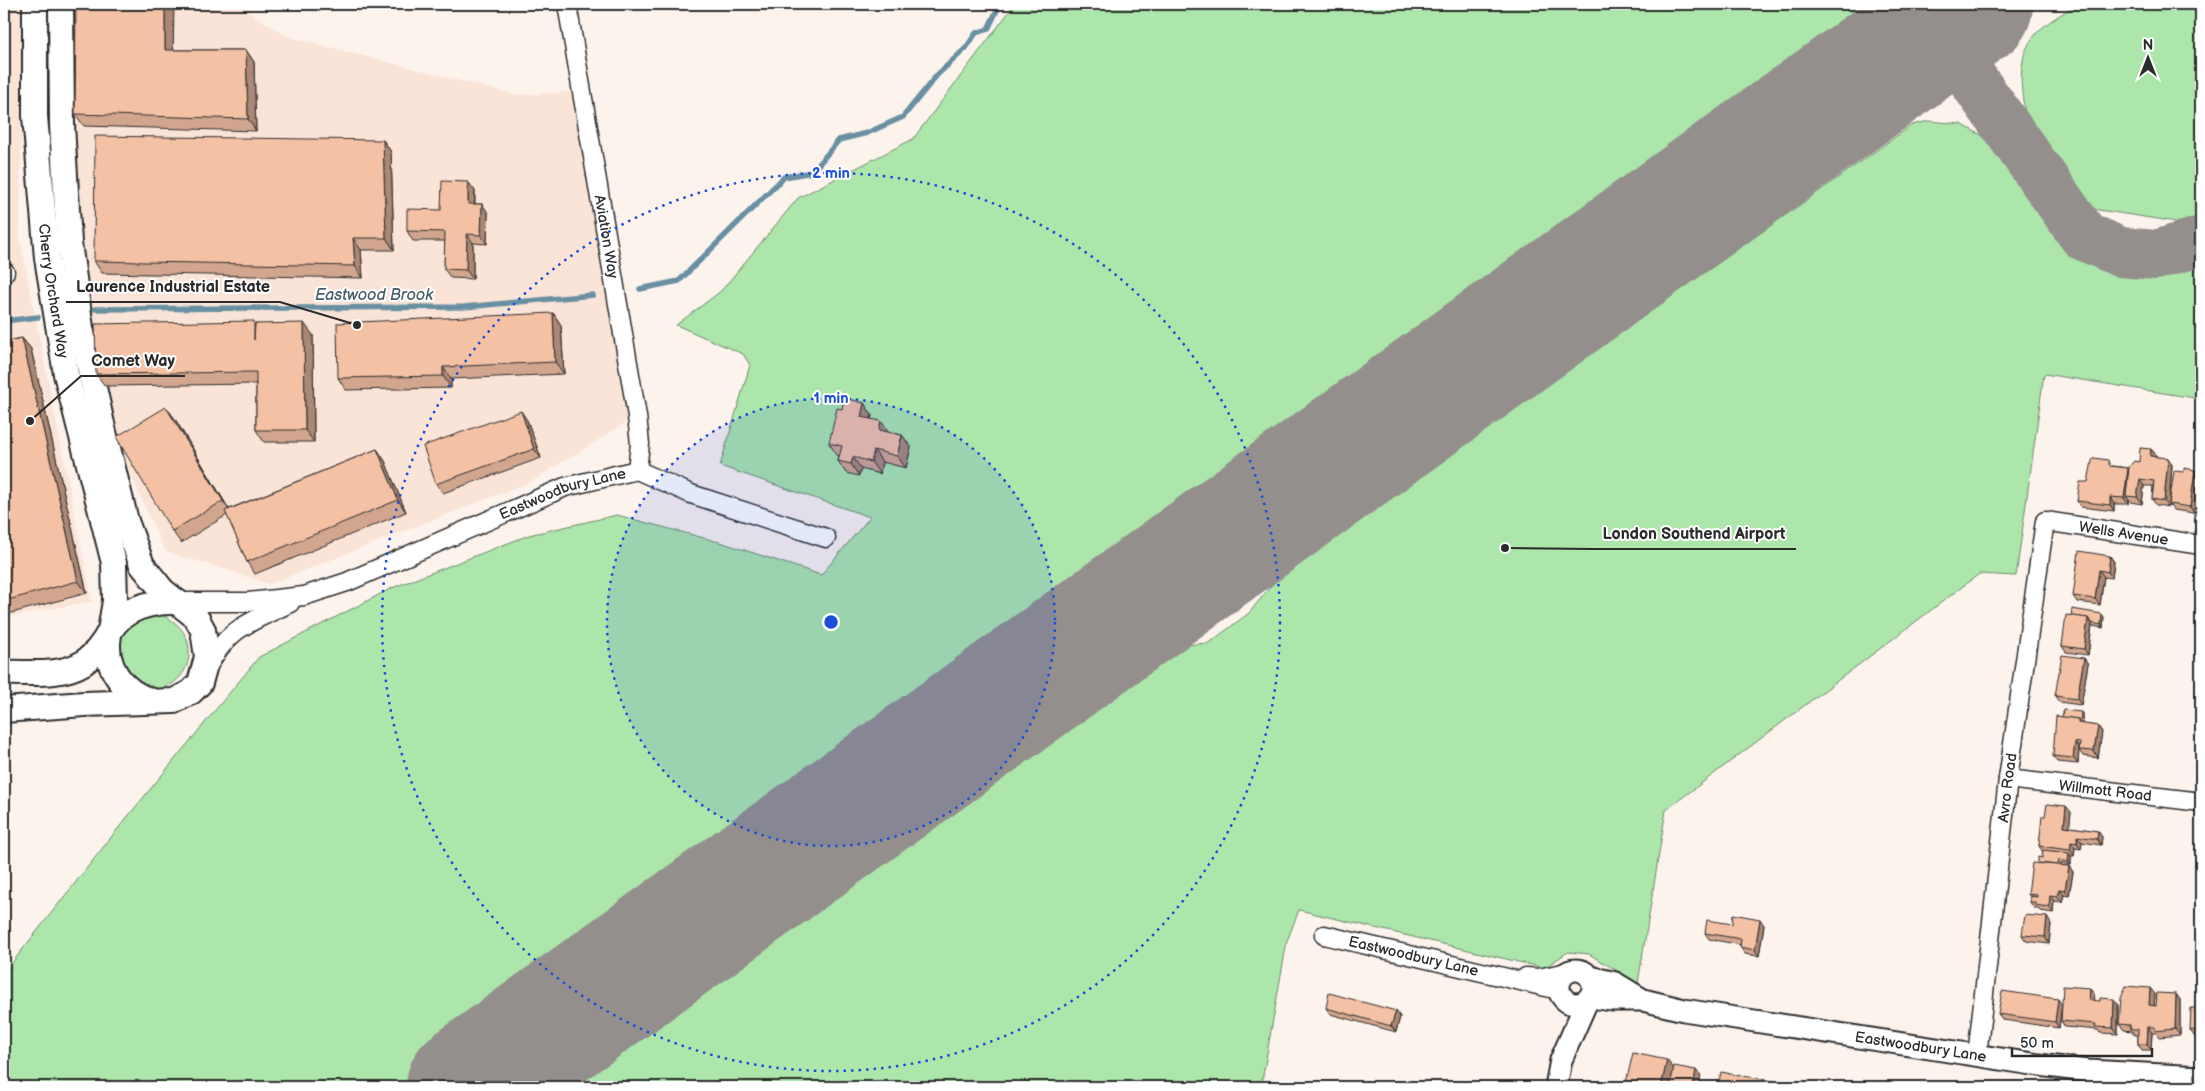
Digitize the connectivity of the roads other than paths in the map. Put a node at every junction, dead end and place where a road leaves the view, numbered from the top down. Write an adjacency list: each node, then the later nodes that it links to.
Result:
1 (35, 4): 10 (main road, Cherry Orchard Way)
2 (61, 4): 9 (main road, Cherry Orchard Way)
3 (567, 4): 4 (street, Aviation Way)
4 (637, 470): 6 (street, Eastwoodbury Lane); 8 (street, Eastwoodbury Lane)
5 (2045, 521): 7 (street, Wells Avenue); 15 (street, Avro Road)
6 (826, 538)
7 (2201, 545)
8 (304, 596): 9 (street, Eastwoodbury Lane); 11 (street, Eastwoodbury Lane)
9 (177, 602): 10 (main road, Eastwoodbury Lane); 11 (main road)
10 (110, 632): 12 (main road, Eastwoodbury Lane); 13 (main road)
11 (206, 670): 13 (main road, Eastwoodbury Lane)
12 (4, 673)
13 (164, 703): 14 (main road, Eastwoodbury Lane)
14 (4, 710)
15 (2008, 778): 16 (street, Willmott Road); 20 (street, Avro Road)
16 (2201, 802)
17 (1324, 935): 18 (street, Eastwoodbury Lane)
18 (1564, 987): 19 (street); 19 (street); 21 (street)
19 (1589, 992): 20 (street, Eastwoodbury Lane); 21 (street)
20 (1977, 1056): 22 (street, Eastwoodbury Lane)
21 (1561, 1060): 23 (street)
22 (2201, 1077)
23 (1556, 1087)

